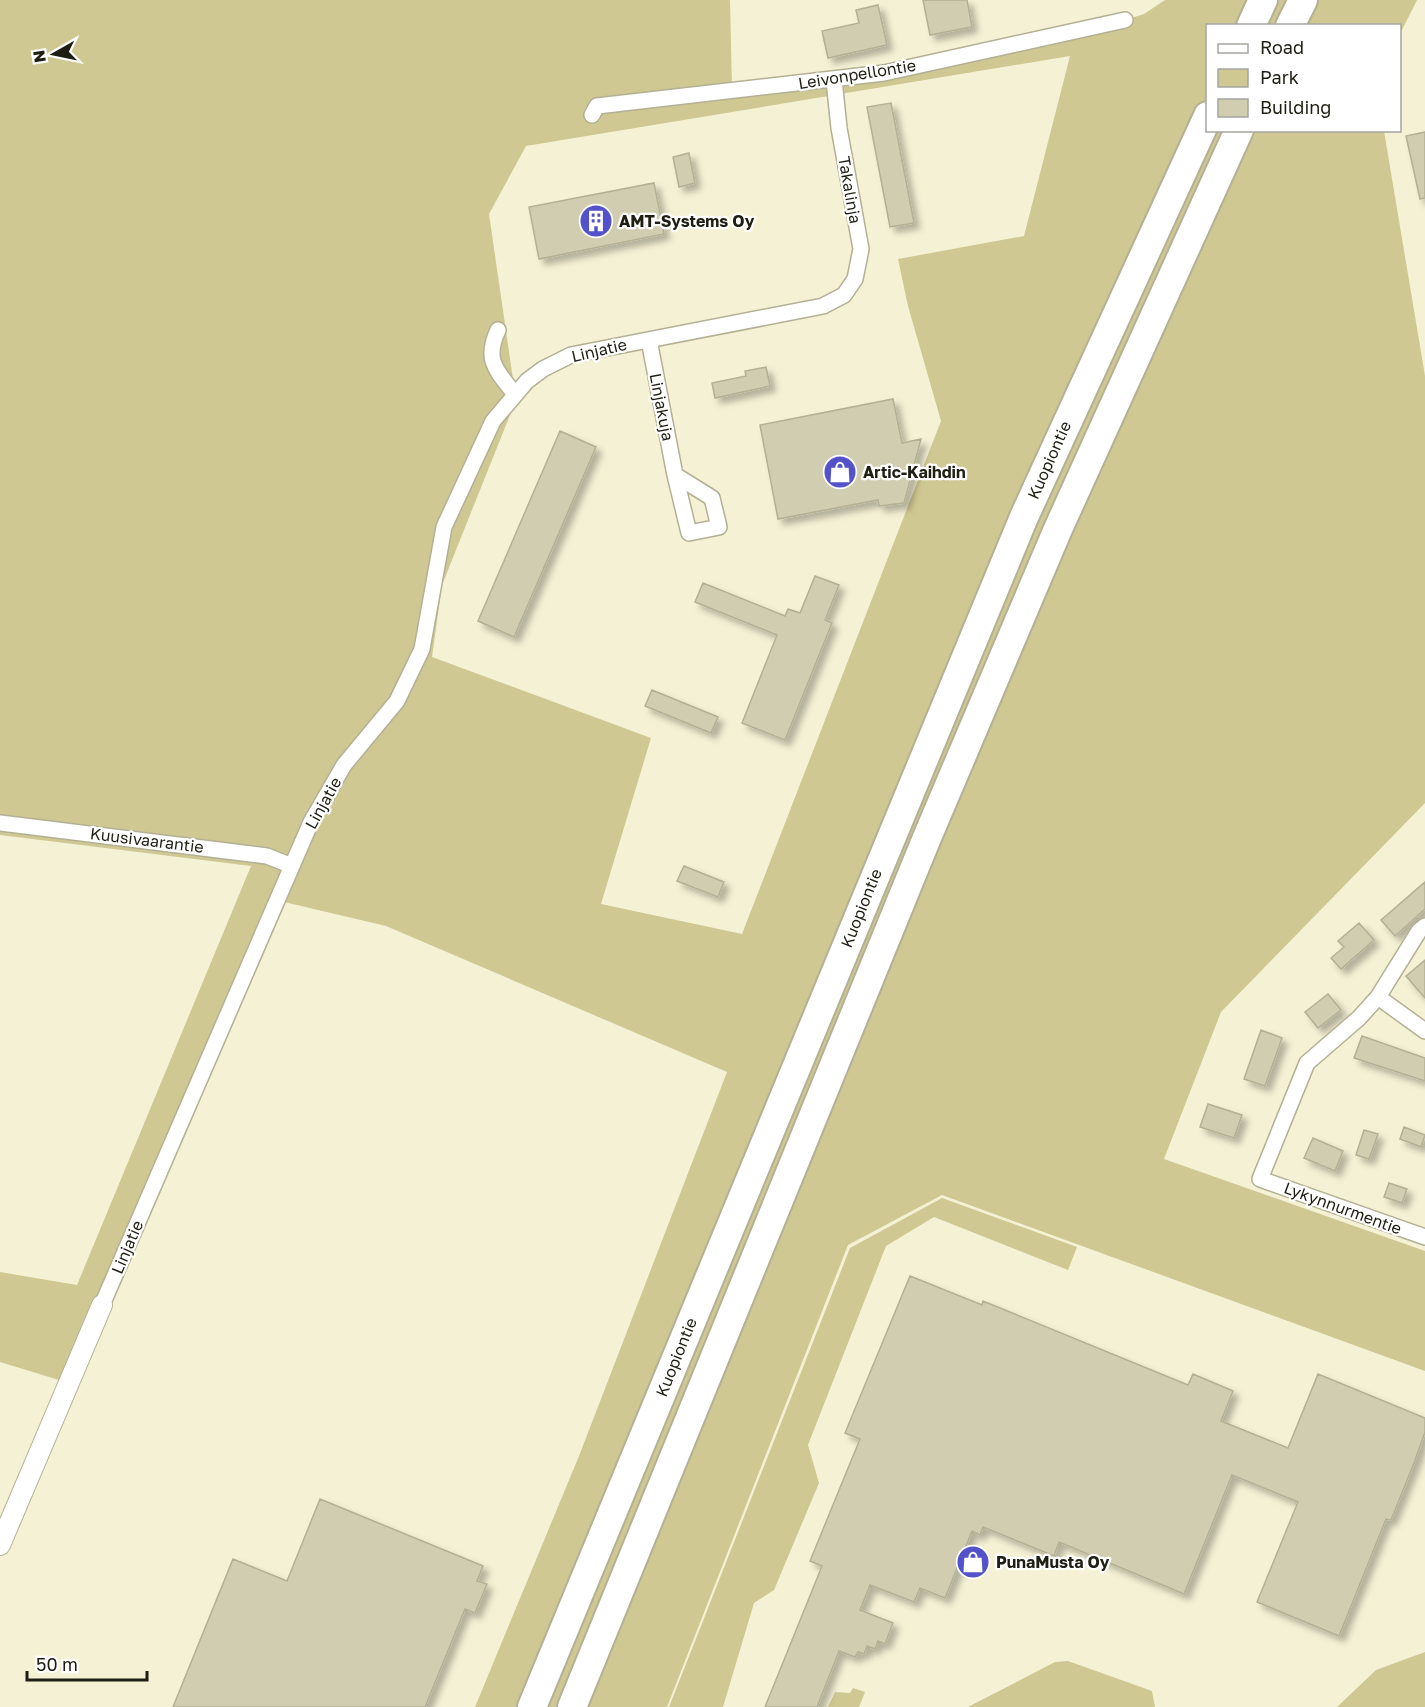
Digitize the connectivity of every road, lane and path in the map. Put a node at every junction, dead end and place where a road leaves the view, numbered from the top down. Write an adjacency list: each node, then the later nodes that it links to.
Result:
1 (1263, 0): 4 (highway)
2 (1303, 0): 5 (highway)
3 (1125, 20): 6 (street, Leivonpellontie)
4 (1252, 24)
5 (1291, 24)
6 (834, 80): 7 (street, Leivonpellontie); 10 (street, Takalinja)
7 (592, 115)
8 (1206, 120): 23 (highway, Kuopiontie)
9 (1238, 132): 24 (highway)
10 (844, 295): 12 (street, Linjatie)
11 (498, 330): 13 (street)
12 (649, 340): 13 (street, Linjatie); 14 (street, Linjakuja)
13 (514, 393): 16 (street, Linjatie)
14 (675, 475)
15 (0, 823): 16 (street, Kuusivaarantie)
16 (292, 866): 21 (street, Linjatie)
17 (1425, 926): 18 (street)
18 (1377, 997): 19 (street); 20 (street, Lykynnurmentie)
19 (1425, 1031)
20 (1425, 1237)
21 (102, 1305): 22 (street, Linjatie)
22 (0, 1545)
23 (532, 1707)
24 (572, 1707)

